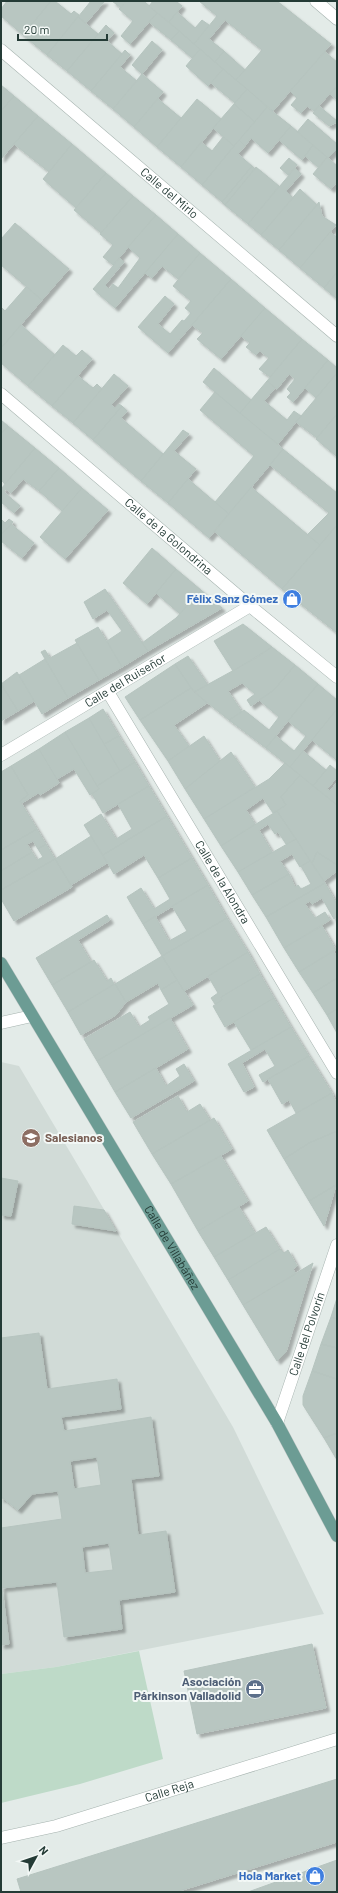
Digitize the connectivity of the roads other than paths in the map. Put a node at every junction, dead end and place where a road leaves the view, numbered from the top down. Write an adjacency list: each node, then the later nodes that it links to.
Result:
1 (316, 1): 2 (street)
2 (337, 19)
3 (1, 50): 4 (street, Calle del Mirlo)
4 (337, 336)
5 (1, 394): 6 (street, Calle de la Golondrina)
6 (250, 606): 7 (street, Calle de la Golondrina); 8 (street, Calle del Ruiseñor)
7 (337, 678)
8 (108, 692): 9 (street, Calle del Ruiseñor); 13 (street, Calle de la Alondra)
9 (1, 755)
10 (1, 963): 11 (main road, Calle de Villabáñez)
11 (32, 1016): 12 (street); 15 (main road, Calle de Villabáñez)
12 (1, 1023)
13 (337, 1073)
14 (337, 1245): 15 (street, Calle del Polvorín)
15 (277, 1423): 16 (main road, Calle de Villabáñez)
16 (337, 1536)
17 (337, 1739): 18 (street, Calle Reja)
18 (1, 1838)

